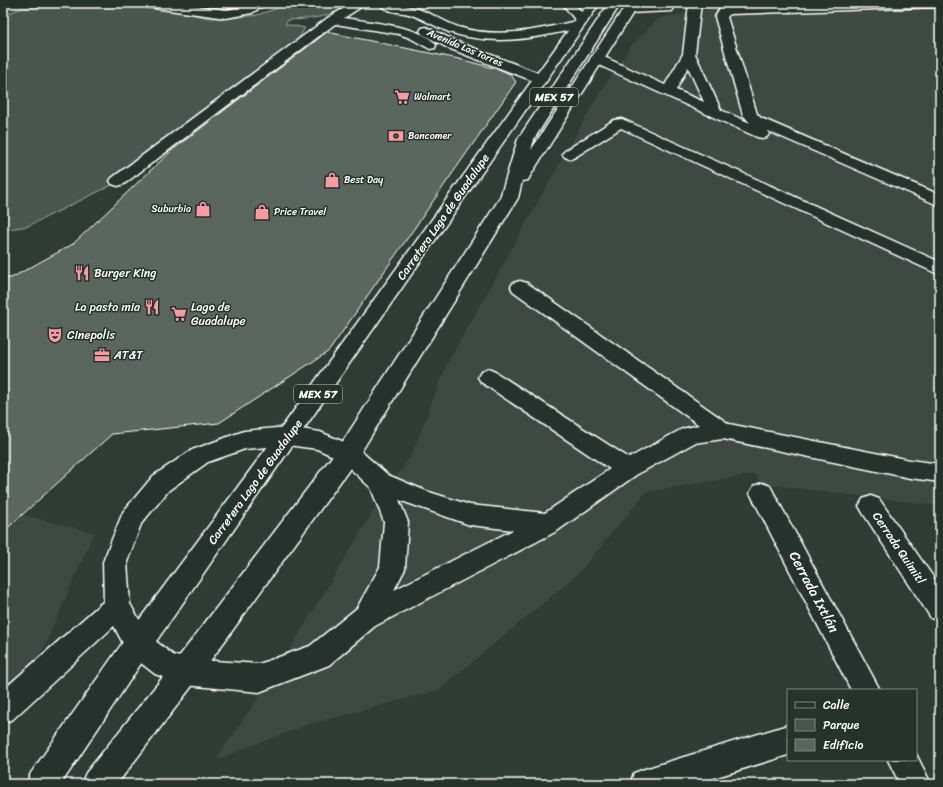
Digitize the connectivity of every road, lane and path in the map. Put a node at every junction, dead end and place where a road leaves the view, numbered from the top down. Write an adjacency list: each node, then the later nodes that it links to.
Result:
1 (147, 3): 8 (street)
2 (200, 3): 9 (street)
3 (361, 3): 14 (street)
4 (568, 3): 13 (street)
5 (615, 3): 23 (main road, MEX 57)
6 (695, 3): 16 (street)
7 (940, 3): 24 (street)
8 (165, 4): 9 (street)
9 (260, 4)
10 (390, 6): 13 (street, Avenida Las Torres); 18 (street, Avenida Las Torres)
11 (631, 6): 12 (street); 17 (main road)
12 (668, 8)
13 (585, 15): 18 (main road, Carretera Lago de Guadalupe / MEX 57)
14 (333, 20): 15 (street); 22 (street)
15 (430, 45)
16 (690, 54): 19 (street); 20 (street)
17 (597, 59): 19 (street); 23 (main road)
18 (541, 79): 30 (main road, Carretera Lago de Guadalupe / MEX 57)
19 (669, 91): 20 (street)
20 (715, 112): 25 (street)
21 (570, 154): 26 (street)
22 (118, 181)
23 (509, 198): 31 (main road, MEX 57)
24 (940, 201)
25 (940, 215)
26 (940, 269)
27 (520, 287): 29 (street)
28 (488, 377): 32 (street)
29 (723, 431): 32 (street); 33 (street)
30 (288, 436): 31 (street); 38 (street); 41 (main road, Carretera Lago de Guadalupe / MEX 57)
31 (348, 453): 34 (street); 42 (main road, MEX 57)
32 (628, 469): 37 (street)
33 (940, 473)
34 (380, 482): 37 (street); 40 (street)
35 (762, 493): 43 (street, Cerrada Ixtlán)
36 (871, 506): 39 (street, Cerrada Quimitl)
37 (548, 524): 40 (street)
38 (117, 606): 41 (street); 44 (street)
39 (940, 610)
40 (366, 617): 42 (street)
41 (138, 644): 42 (street); 47 (main road, Carretera Lago de Guadalupe / MEX 57)
42 (185, 672): 48 (main road, MEX 57)
43 (865, 689)
44 (3, 709)
45 (787, 740): 49 (street)
46 (904, 761): 50 (street)
47 (42, 784)
48 (97, 784)
49 (644, 784)
50 (916, 784)

